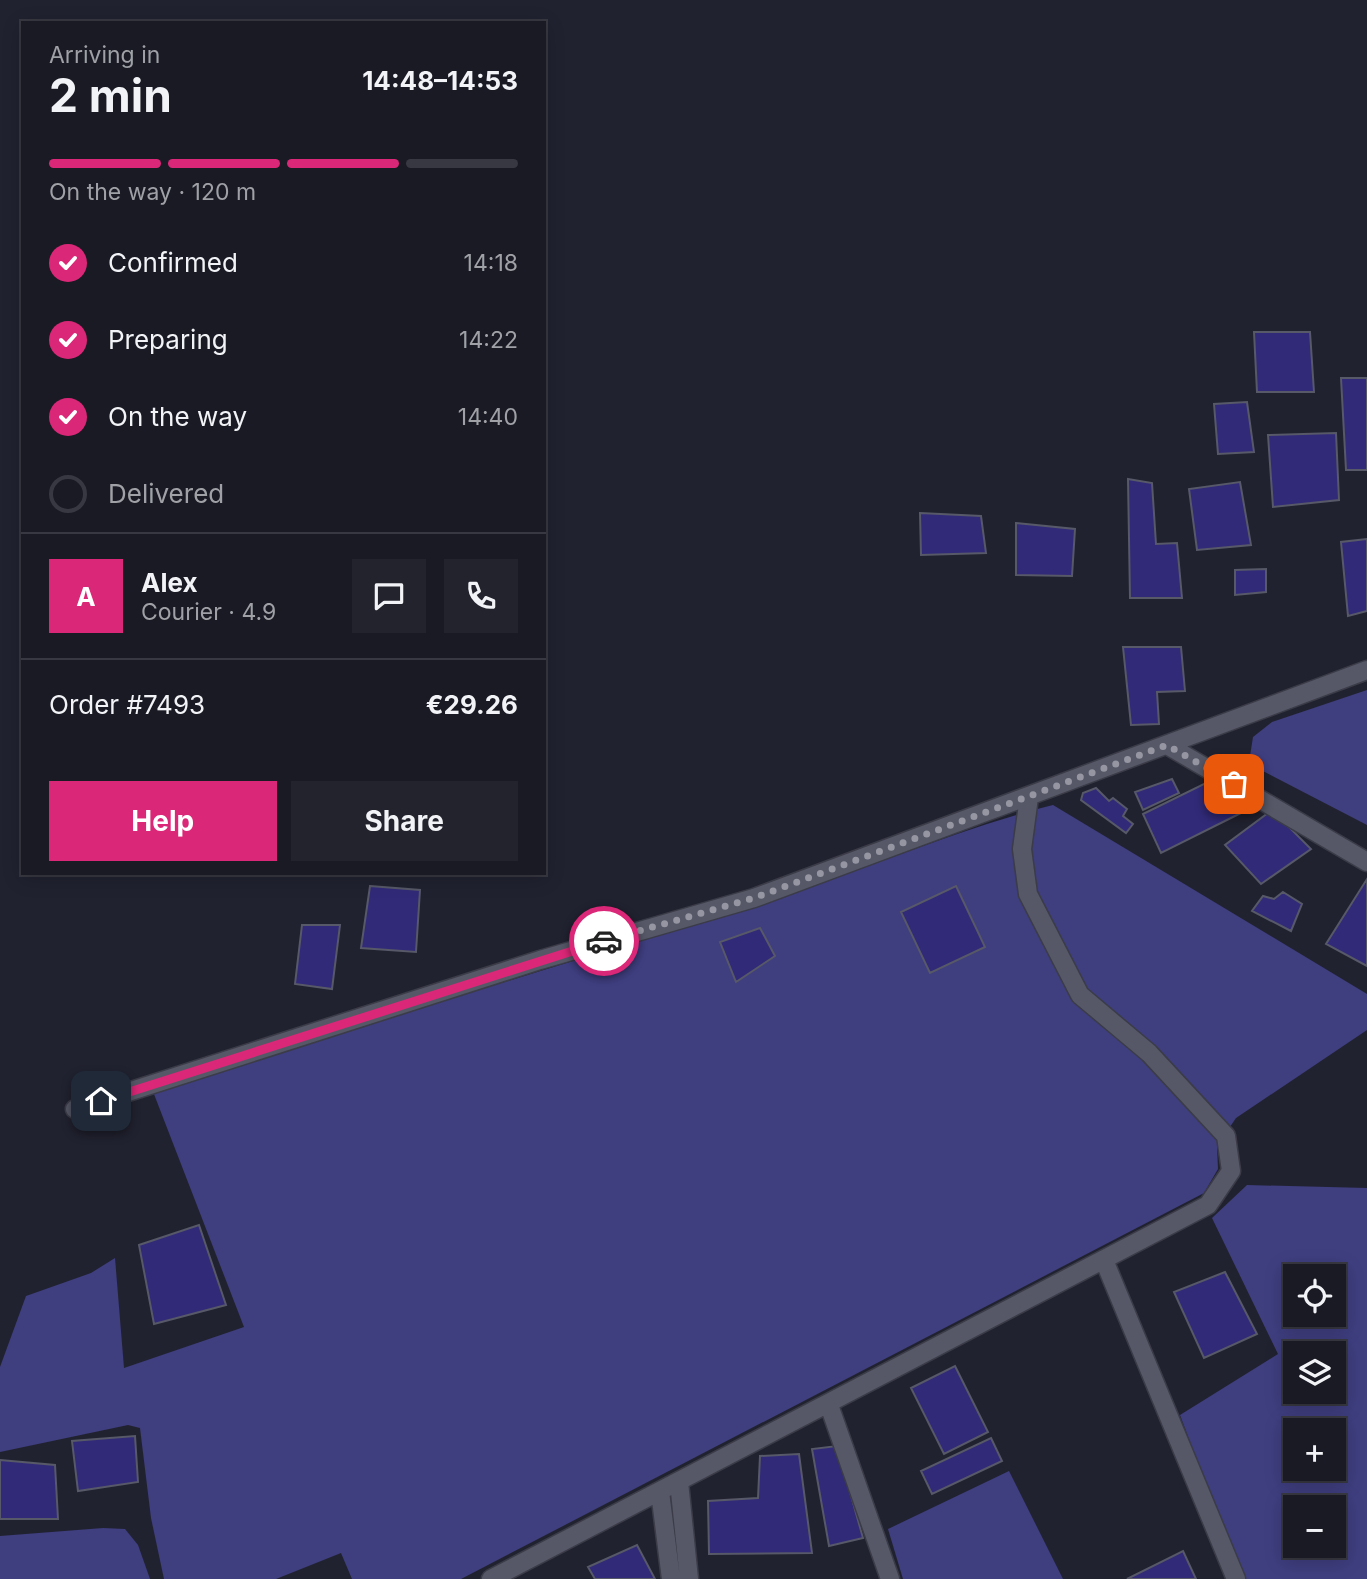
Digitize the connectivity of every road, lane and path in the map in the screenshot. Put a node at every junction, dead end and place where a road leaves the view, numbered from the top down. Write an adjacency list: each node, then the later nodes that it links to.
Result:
1 (1367, 670): 2 (street)
2 (1167, 745): 3 (street); 4 (street)
3 (1029, 797): 5 (street); 6 (street)
4 (1367, 862)
5 (75, 1109)
6 (1104, 1260): 7 (street); 14 (street)
7 (829, 1405): 8 (street); 13 (street)
8 (679, 1482): 9 (street); 12 (street)
9 (660, 1492): 10 (street); 11 (street)
10 (491, 1579)
11 (671, 1579)
12 (689, 1579)
13 (890, 1579)
14 (1236, 1579)

